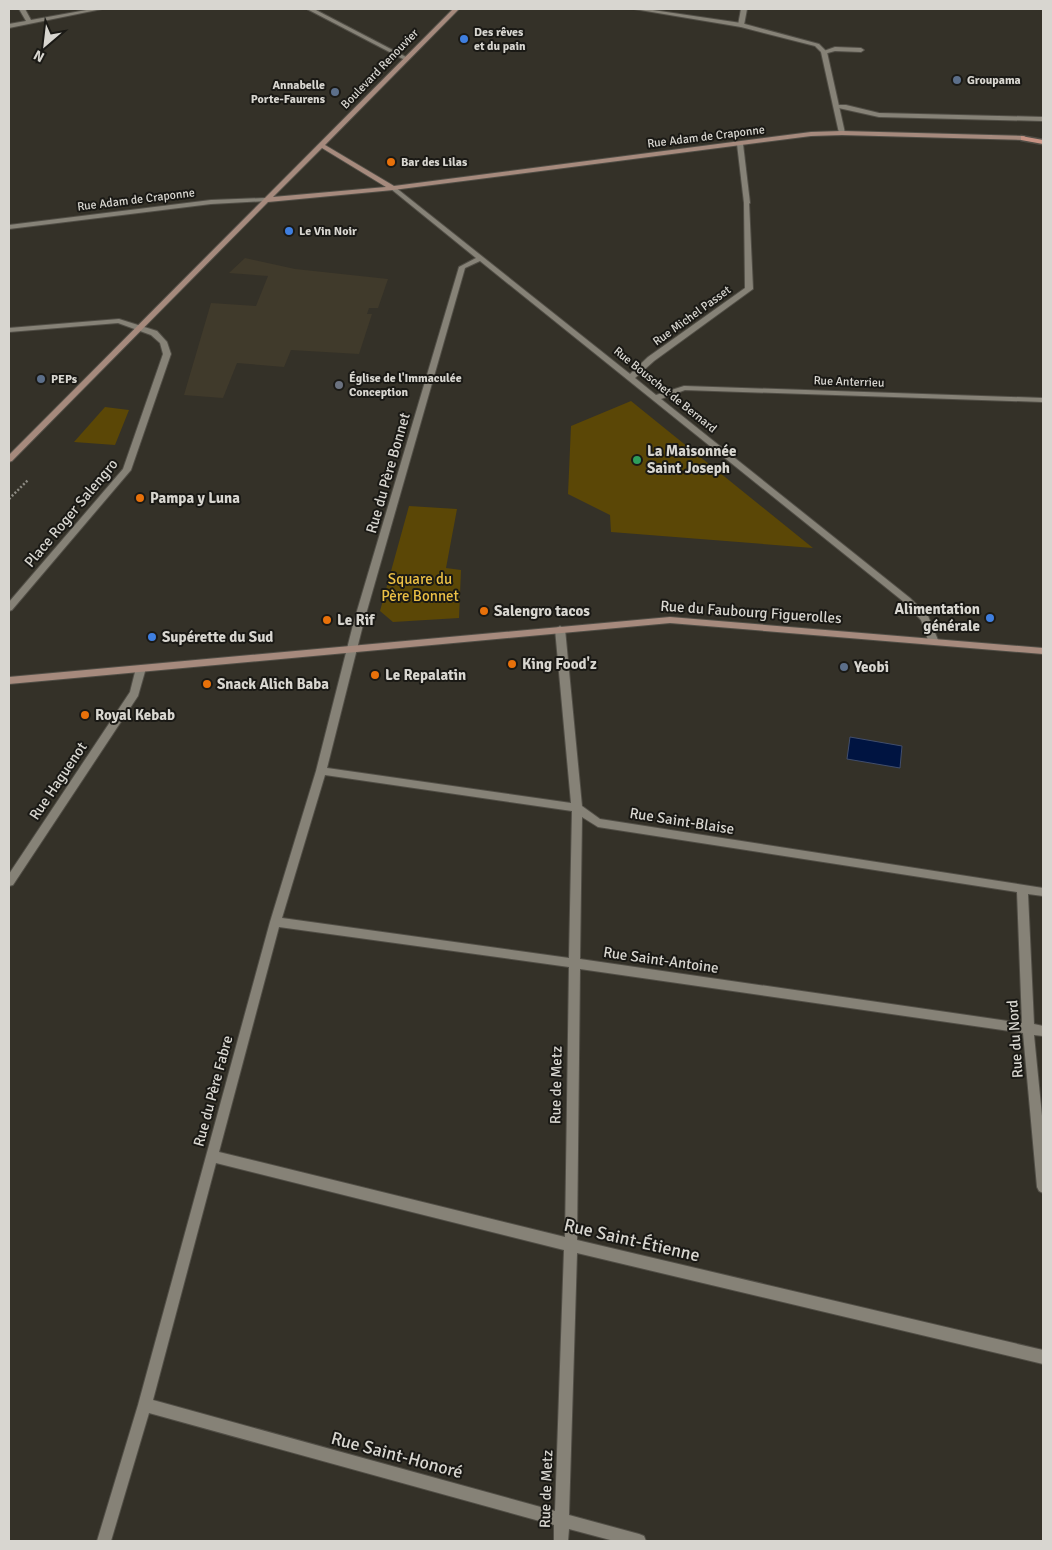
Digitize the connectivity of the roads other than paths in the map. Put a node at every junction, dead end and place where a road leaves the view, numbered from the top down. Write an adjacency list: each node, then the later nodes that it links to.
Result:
1 (22, 9): 7 (street)
2 (99, 9): 7 (street)
3 (310, 9): 12 (street)
4 (456, 9): 12 (street, Boulevard Renouvier)
5 (637, 9): 8 (street)
6 (744, 9): 8 (street)
7 (29, 22): 9 (street)
8 (741, 25): 11 (street)
9 (9, 26)
10 (861, 50): 11 (street)
11 (824, 52): 13 (street)
12 (405, 58): 20 (street, Boulevard Renouvier)
13 (836, 106): 14 (street); 15 (street)
14 (1043, 119)
15 (842, 133): 17 (street, Rue Adam de Craponne); 19 (street, Rue Adam de Craponne)
16 (1043, 136): 17 (main road)
17 (1024, 138): 18 (main road)
18 (1043, 142)
19 (740, 144): 21 (street, Rue Adam de Craponne); 27 (street, Rue Michel Passet)
20 (321, 146): 21 (street); 22 (street, Boulevard Renouvier)
21 (393, 188): 22 (street, Rue Adam de Craponne); 24 (street, Rue Bouschet de Bernard)
22 (265, 200): 23 (street, Rue Adam de Craponne); 25 (street, Boulevard Renouvier)
23 (9, 227)
24 (479, 259): 27 (street, Rue Bouschet de Bernard); 34 (street, Rue du Père Bonnet)
25 (139, 327): 26 (street); 30 (street); 31 (street, Place Roger Salengro)
26 (9, 330)
27 (630, 378): 28 (street, Rue Bouschet de Bernard)
28 (655, 398): 29 (street, Rue Anterrieu); 33 (street, Rue Bouschet de Bernard)
29 (1043, 400)
30 (9, 459)
31 (9, 608)
32 (560, 629): 33 (street, Rue du Faubourg Figuerolles); 34 (street, Rue du Faubourg Figuerolles); 39 (street, Rue de Metz)
33 (933, 640): 35 (street, Rue du Faubourg Figuerolles)
34 (351, 648): 36 (street, Rue du Faubourg Figuerolles); 38 (street, Rue du Père Fabre)
35 (1043, 651)
36 (141, 668): 37 (street, Rue du Faubourg Figuerolles); 40 (street, Rue Haguenot)
37 (9, 681)
38 (321, 771): 39 (street, Rue Saint-Blaise); 43 (street, Rue du Père Fabre)
39 (577, 808): 41 (street, Rue Saint-Blaise); 44 (street, Rue de Metz)
40 (9, 882)
41 (1022, 889): 42 (street, Rue Saint-Blaise); 45 (street, Rue du Nord)
42 (1043, 892)
43 (275, 922): 44 (street, Rue Saint-Antoine); 47 (street, Rue du Père Fabre)
44 (574, 963): 45 (street, Rue Saint-Antoine); 49 (street, Rue de Metz)
45 (1028, 1029): 46 (street, Rue Saint-Antoine); 48 (street, Rue du Nord)
46 (1043, 1031)
47 (213, 1156): 49 (street, Rue Saint-Étienne); 51 (street, Rue du Père Fabre)
48 (1043, 1187)
49 (571, 1245): 50 (street, Rue Saint-Étienne); 52 (street, Rue de Metz)
50 (1043, 1357)
51 (145, 1405): 52 (street, Rue Saint-Honoré); 53 (street, Rue du Père Fabre)
52 (562, 1520): 54 (street, Rue de Metz); 55 (street, Rue Saint-Honoré)
53 (104, 1541)
54 (561, 1541)
55 (639, 1541)

